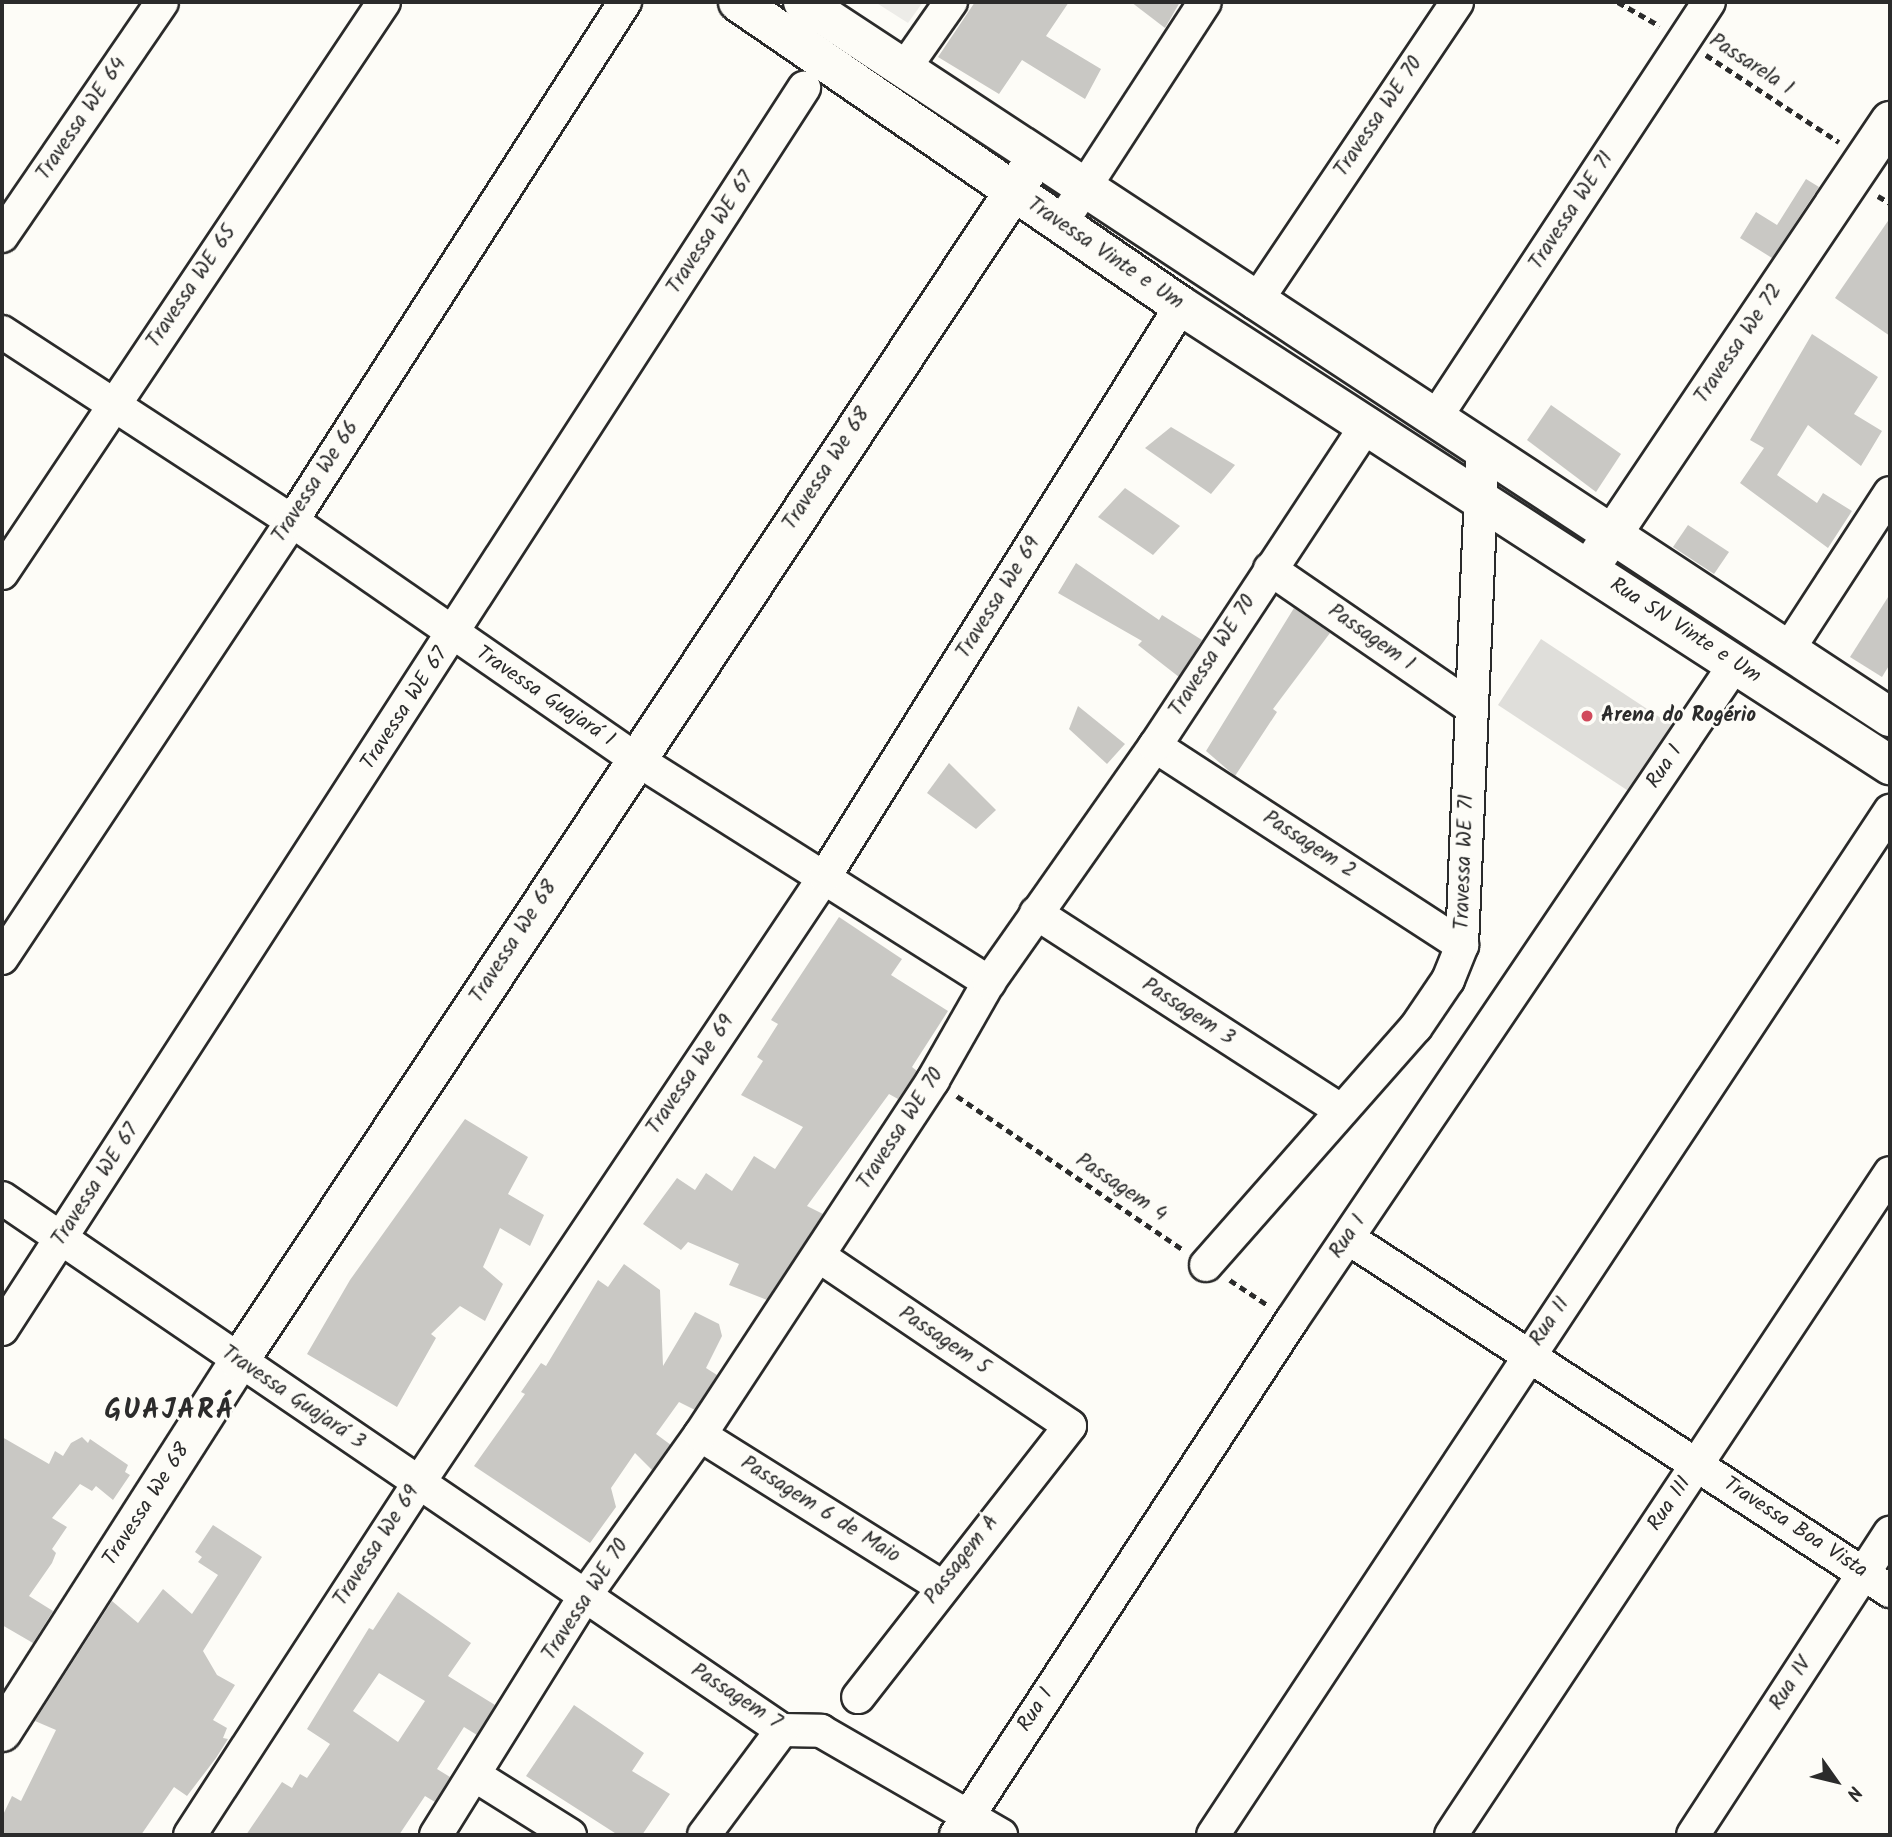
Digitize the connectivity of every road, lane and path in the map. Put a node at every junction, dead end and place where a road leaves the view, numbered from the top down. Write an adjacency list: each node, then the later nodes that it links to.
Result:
1 (162, 2): 22 (street, Travessa WE 64)
2 (384, 2): 28 (street, Travessa WE 65)
3 (625, 2): 34 (street, Travessa We 66)
4 (738, 2): 16 (main road, Travessa Vinte e Um)
5 (803, 2): 12 (main road, Travessa Vinte e Um)
6 (951, 2): 12 (street)
7 (1205, 2): 19 (street)
8 (1457, 2): 25 (street, Travessa WE 70)
9 (1618, 2): 11 (path, Passarela 1)
10 (1709, 2): 11 (street, Travessa WE 71)
11 (1685, 41): 18 (path, Passarela 1); 29 (street, Travessa WE 71)
12 (904, 69): 14 (main road, Travessa Vinte e Um)
13 (804, 88): 39 (street, Travessa WE 67)
14 (948, 98): 16 (main road); 17 (main road, Travessa Vinte e Um)
15 (1890, 121): 18 (main road, Travessa We 72)
16 (925, 132): 20 (main road, Travessa Vinte e Um)
17 (1036, 158): 19 (main road, Travessa Vinte e Um); 20 (main road, Travessa We 68)
18 (1864, 158): 35 (main road, Travessa We 72)
19 (1083, 187): 21 (street); 23 (main road, Travessa Vinte e Um)
20 (1011, 191): 21 (main road, Travessa Vinte e Um); 45 (main road, Travessa We 68)
21 (1062, 222): 24 (main road, Travessa Vinte e Um)
22 (2, 236)
23 (1155, 236): 24 (main road); 25 (main road, Travessa Vinte e Um)
24 (1130, 270): 26 (main road, Travessa Vinte e Um)
25 (1255, 303): 29 (main road, Travessa Vinte e Um)
26 (1181, 306): 30 (main road, Travessa Vinte e Um); 48 (street, Travessa We 69)
27 (2, 332): 28 (street, Travessa Guajará 1)
28 (112, 406): 34 (street, Travessa Guajará 1); 38 (street, Travessa WE 65)
29 (1434, 420): 31 (main road, Travessa Vinte e Um)
30 (1367, 424): 33 (main road, Travessa Vinte e Um); 36 (street, Travessa WE 70)
31 (1483, 452): 33 (street, Travessa WE 71); 35 (main road, Rua SN Vinte e Um)
32 (1890, 493): 40 (street)
33 (1479, 497): 37 (main road, Rua SN Vinte e Um); 42 (street, Travessa WE 71)
34 (292, 521): 39 (street, Travessa Guajará 1); 51 (street, Travessa We 66)
35 (1612, 534): 37 (main road, Travessa We 72); 40 (main road, Rua SN Vinte e Um)
36 (1270, 569): 42 (street, Passagem 1); 44 (street, Travessa WE 70)
37 (1589, 569): 41 (main road, Rua SN Vinte e Um)
38 (2, 573)
39 (453, 635): 45 (street, Travessa Guajará 1); 58 (street, Travessa WE 67)
40 (1788, 650): 43 (main road, Rua SN Vinte e Um)
41 (1735, 664): 46 (main road, Rua SN Vinte e Um); 57 (street, Rua I)
42 (1471, 707): 50 (street, Travessa WE 71)
43 (1890, 717)
44 (1155, 746): 49 (street, Travessa WE 70); 50 (street, Passagem 2)
45 (636, 759): 48 (street, Travessa Guajará 1); 64 (main road, Travessa We 68)
46 (1890, 765)
47 (1890, 811): 63 (street, Rua II)
48 (825, 876): 52 (street, Travessa Guajará 1); 68 (street, Travessa We 69)
49 (1036, 913): 52 (street, Travessa WE 70); 54 (street, Passagem 3)
50 (1462, 945): 54 (street, Travessa WE 71)
51 (2, 958)
52 (989, 982): 53 (street, Travessa WE 70)
53 (933, 1080): 59 (street, Travessa WE 70); 60 (path, Passagem 4)
54 (1340, 1110): 60 (street, Travessa WE 71)
55 (1890, 1173): 67 (street, Rua III)
56 (2, 1198): 58 (street, Travessa Guajará 3)
57 (1348, 1238): 61 (street, Rua I); 63 (street, Travessa Boa Vista)
58 (61, 1239): 62 (street, Travessa WE 67); 64 (street, Travessa Guajará 3)
59 (818, 1256): 65 (street, Passagem 5); 66 (street, Travessa WE 70)
60 (1206, 1265): 61 (path, Passagem 4)
61 (1292, 1320): 78 (street, Rua I)
62 (2, 1329)
63 (1528, 1356): 67 (street, Travessa Boa Vista); 84 (street, Rua II)
64 (239, 1361): 68 (street, Travessa Guajará 3); 76 (main road, Travessa We 68)
65 (1070, 1426): 71 (street, Passagem A)
66 (700, 1435): 71 (street, Passagem 6 de Maio); 73 (street, Travessa WE 70)
67 (1697, 1464): 70 (street, Travessa Boa Vista); 85 (street, Rua III)
68 (418, 1483): 73 (street, Travessa Guajará 3); 79 (street, Travessa We 69)
69 (1890, 1534): 70 (street, Rua IV)
70 (1863, 1573): 72 (street, Travessa Boa Vista); 86 (street, Rua IV)
71 (940, 1586): 74 (street, Passagem A)
72 (1890, 1591)
73 (585, 1597): 75 (street, Passagem 7); 77 (street, Travessa WE 70)
74 (858, 1697)
75 (782, 1730): 78 (street, Passagem 7); 82 (street)
76 (2, 1732)
77 (476, 1776): 80 (street, Travessa WE 70); 81 (street)
78 (962, 1825): 83 (street, Passagem 7)
79 (190, 1835)
80 (436, 1835)
81 (570, 1835)
82 (704, 1835)
83 (1001, 1835)
84 (1213, 1835)
85 (1451, 1835)
86 (1693, 1835)

